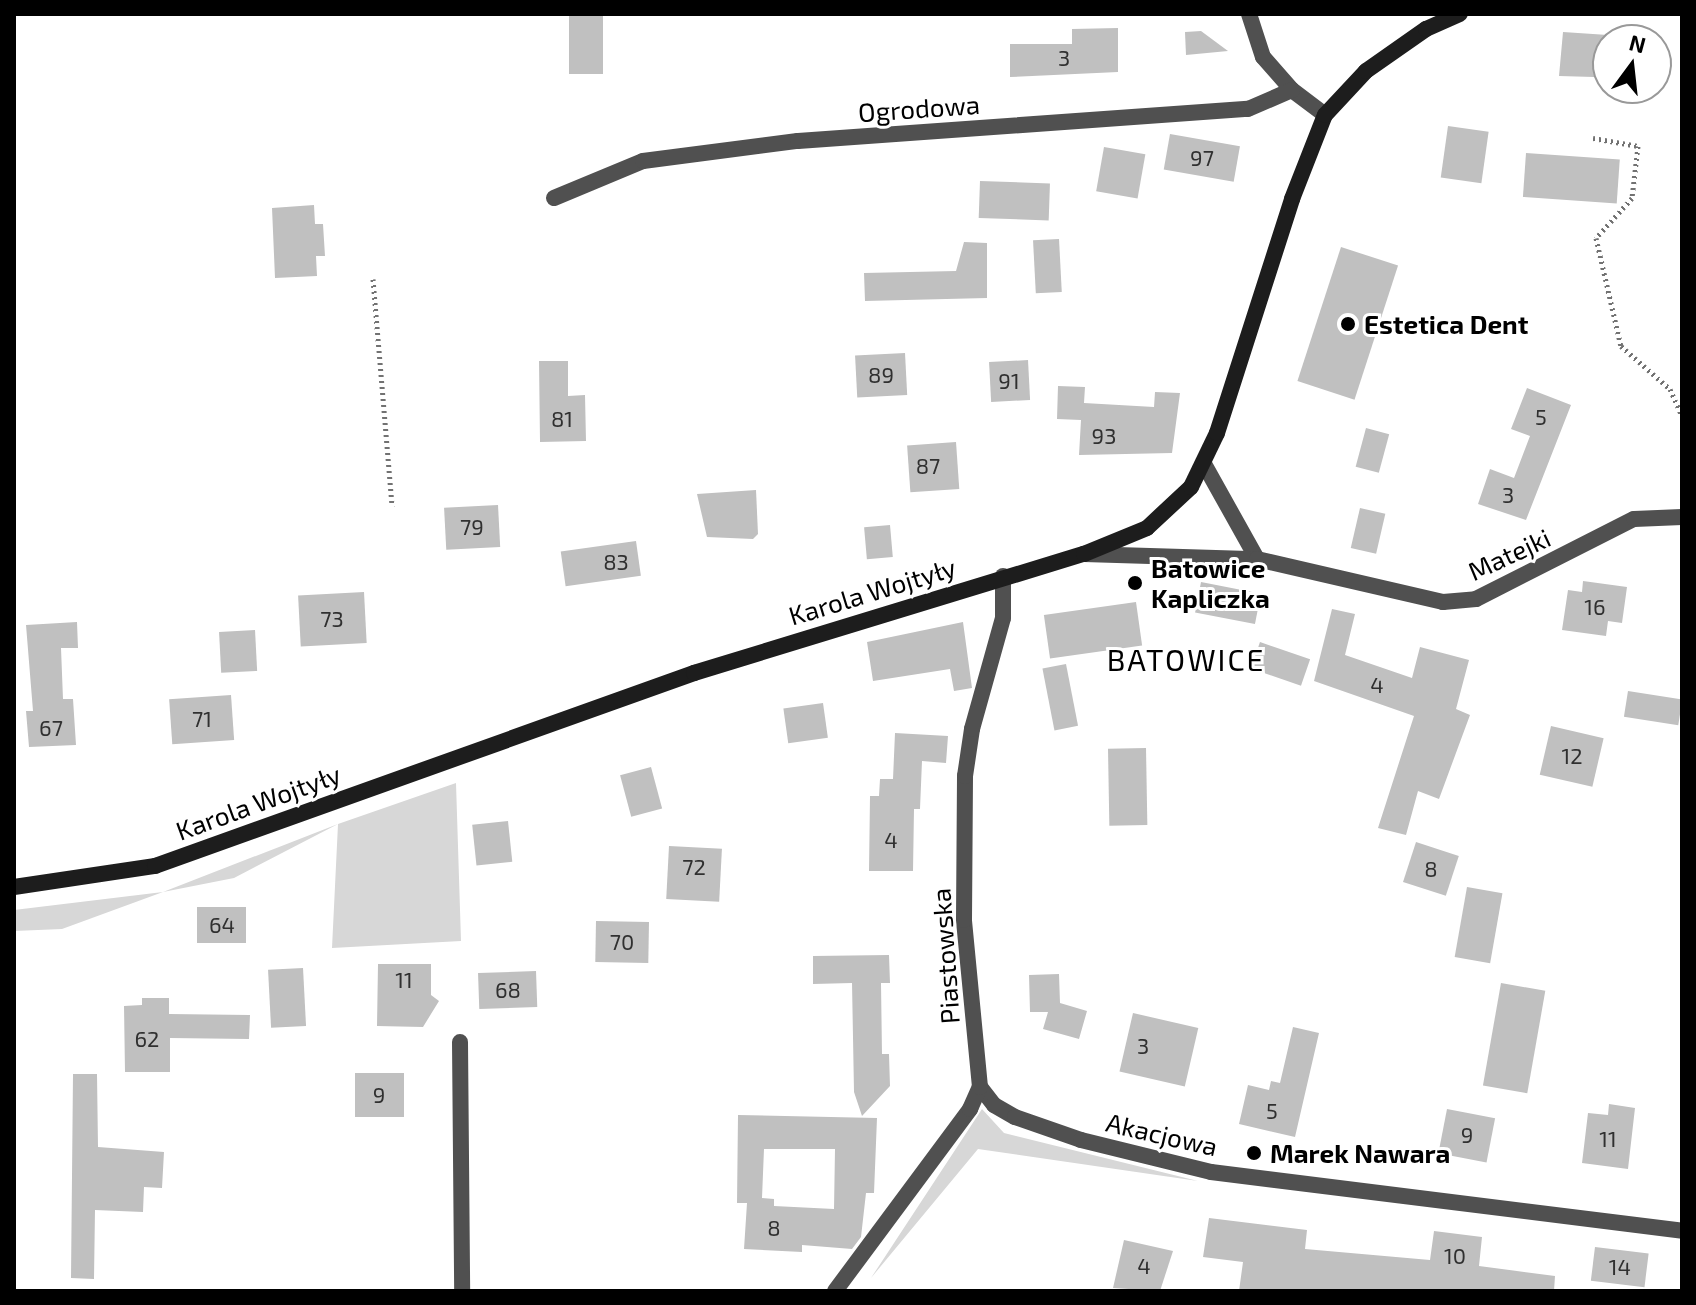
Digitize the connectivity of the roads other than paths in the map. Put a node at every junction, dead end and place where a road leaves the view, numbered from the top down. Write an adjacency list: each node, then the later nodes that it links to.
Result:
1 (1249, 14): 3 (street)
2 (1460, 14): 4 (street, Karola Wojtyły)
3 (1292, 90): 4 (street); 5 (street, Ogrodowa)
4 (1325, 115): 6 (street, Karola Wojtyły)
5 (554, 198)
6 (1204, 464): 8 (street, Karola Wojtyły); 9 (street)
7 (1682, 517): 9 (street, Matejki)
8 (1084, 554): 9 (street, Matejki); 10 (street, Karola Wojtyły)
9 (1257, 559)
10 (1003, 576): 11 (street, Karola Wojtyły); 13 (street, Piastowska)
11 (14, 887)
12 (460, 1042): 15 (street)
13 (980, 1087): 14 (street, Akacjowa); 16 (street)
14 (1682, 1231)
15 (462, 1291)
16 (835, 1291)

